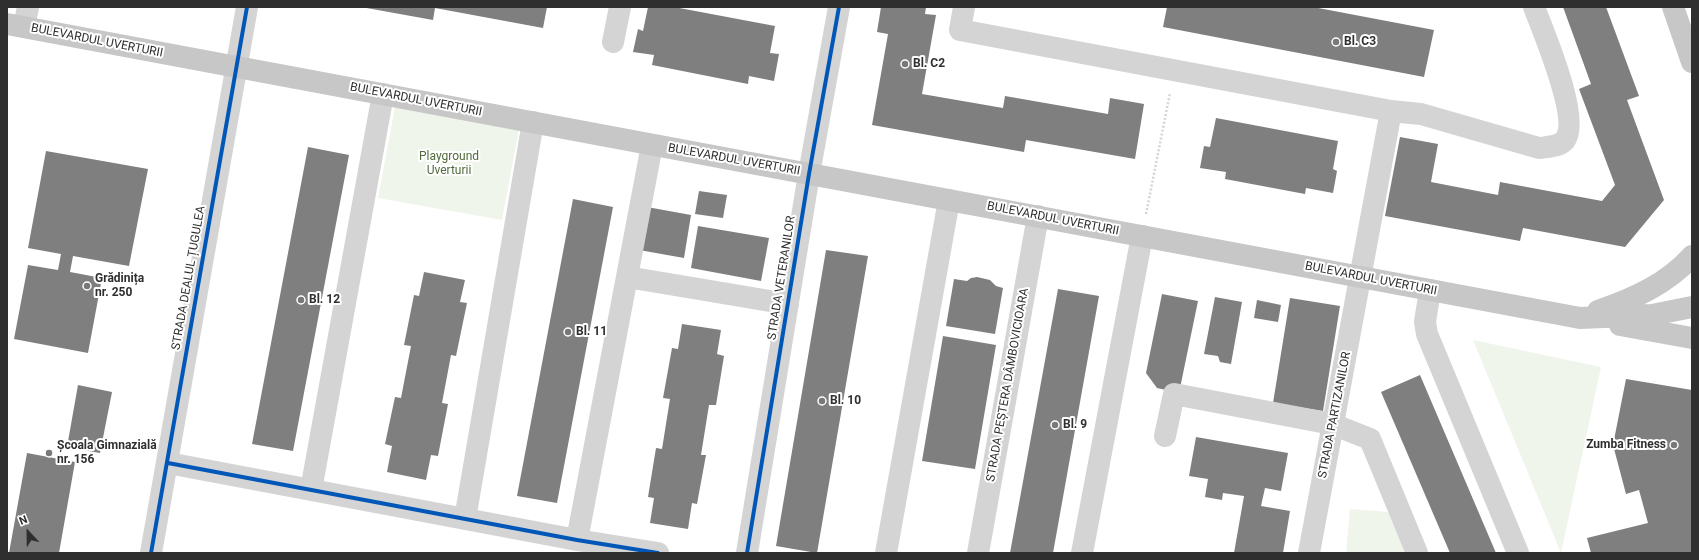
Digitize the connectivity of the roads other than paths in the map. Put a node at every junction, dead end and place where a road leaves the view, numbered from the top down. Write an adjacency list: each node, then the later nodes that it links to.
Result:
1 (247, 7): 10 (street, STRADA DEALUL ȚUGULEA)
2 (620, 7): 8 (street)
3 (836, 7): 15 (street, STRADA VETERANILOR)
4 (964, 7): 12 (street)
5 (1534, 7): 12 (street)
6 (1672, 7): 9 (main road)
7 (20, 19): 10 (main road, BULEVARDUL UVERTURII)
8 (613, 42)
9 (1692, 62)
10 (236, 66): 11 (main road, BULEVARDUL UVERTURII); 29 (street, STRADA DEALUL ȚUGULEA)
11 (383, 94): 13 (main road, BULEVARDUL UVERTURII); 30 (street)
12 (1391, 111): 21 (street, STRADA PARTIZANILOR)
13 (533, 122): 14 (main road, BULEVARDUL UVERTURII); 31 (street)
14 (652, 145): 15 (main road, BULEVARDUL UVERTURII); 20 (street)
15 (809, 174): 16 (main road, BULEVARDUL UVERTURII); 23 (street, STRADA VETERANILOR)
16 (949, 200): 17 (main road, BULEVARDUL UVERTURII); 36 (street)
17 (1038, 216): 18 (main road, BULEVARDUL UVERTURII); 37 (street, STRADA PEȘTERA DÂMBOVICIOARA)
18 (1142, 236): 21 (main road, BULEVARDUL UVERTURII); 38 (street)
19 (1692, 256): 25 (main road)
20 (627, 277): 23 (street); 32 (street)
21 (1361, 277): 22 (main road, BULEVARDUL UVERTURII); 27 (street, STRADA PARTIZANILOR)
22 (1430, 290): 25 (main road, BULEVARDUL UVERTURII); 41 (street)
23 (788, 304): 35 (street, STRADA VETERANILOR)
24 (1692, 307): 25 (main road, BULEVARDUL UVERTURII)
25 (1580, 318): 26 (main road)
26 (1692, 338)
27 (1332, 424): 28 (street); 39 (street, STRADA PARTIZANILOR); 40 (street)
28 (1165, 436)
29 (168, 463): 30 (street); 33 (street, STRADA DEALUL ȚUGULEA)
30 (311, 490): 31 (street)
31 (465, 519): 32 (street)
32 (577, 540): 34 (street)
33 (151, 553)
34 (658, 553)
35 (747, 553)
36 (886, 553)
37 (978, 553)
38 (1082, 553)
39 (1309, 553)
40 (1416, 553)
41 (1518, 553)

